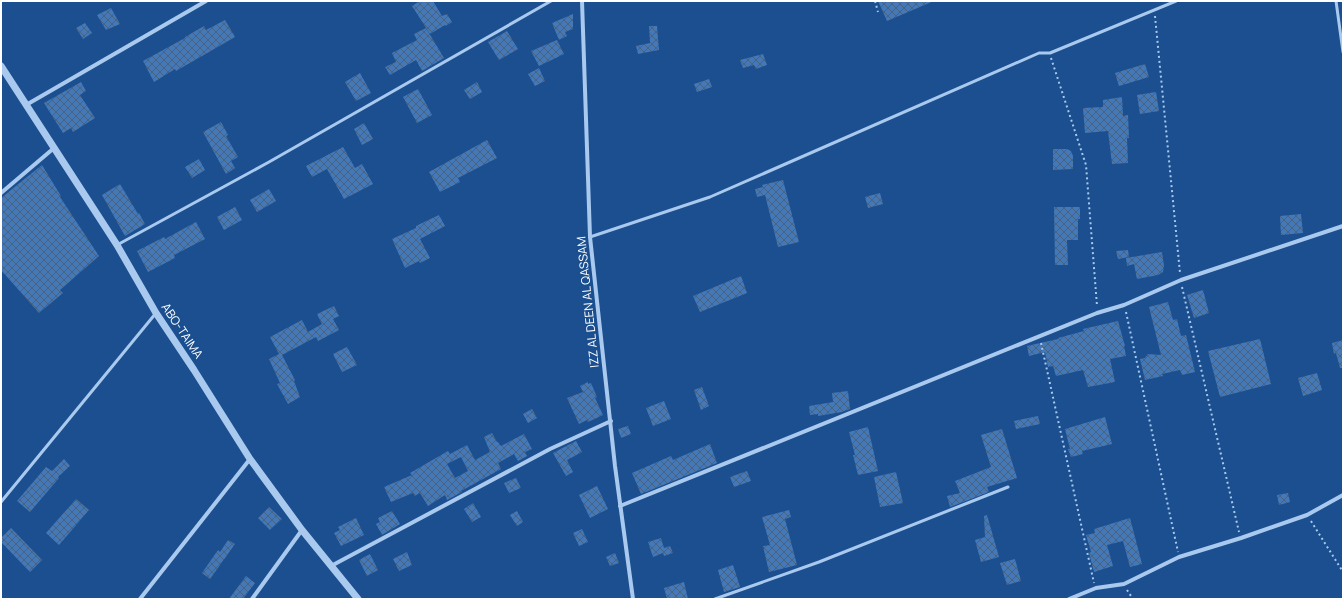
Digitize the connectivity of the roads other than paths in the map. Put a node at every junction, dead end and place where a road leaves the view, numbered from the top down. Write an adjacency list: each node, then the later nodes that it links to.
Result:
1 (206, 1): 8 (street)
2 (551, 1): 13 (lane)
3 (582, 1): 12 (street, IZZ AL DEEN AL QASSAM)
4 (1176, 1): 12 (lane)
5 (1336, 1): 6 (lane)
6 (1343, 52)
7 (1, 66): 8 (street, ABO-TAIMA)
8 (26, 105): 9 (street, ABO-TAIMA)
9 (54, 148): 10 (street); 13 (street, ABO-TAIMA)
10 (1, 193)
11 (1343, 226): 20 (street)
12 (590, 237): 15 (street, IZZ AL DEEN AL QASSAM)
13 (117, 245): 14 (street, ABO-TAIMA)
14 (156, 313): 16 (street, ABO-TAIMA); 19 (lane)
15 (611, 422): 20 (street, IZZ AL DEEN AL QASSAM); 22 (street)
16 (250, 459): 21 (street, ABO-TAIMA); 23 (street)
17 (1008, 487): 27 (lane)
18 (1343, 495): 28 (street)
19 (1, 502)
20 (620, 506): 26 (street, IZZ AL DEEN AL QASSAM)
21 (302, 530): 22 (street, ABO-TAIMA); 24 (street)
22 (331, 566): 25 (street, ABO-TAIMA)
23 (140, 599)
24 (252, 599)
25 (358, 599)
26 (633, 599)
27 (715, 599)
28 (1069, 599)

